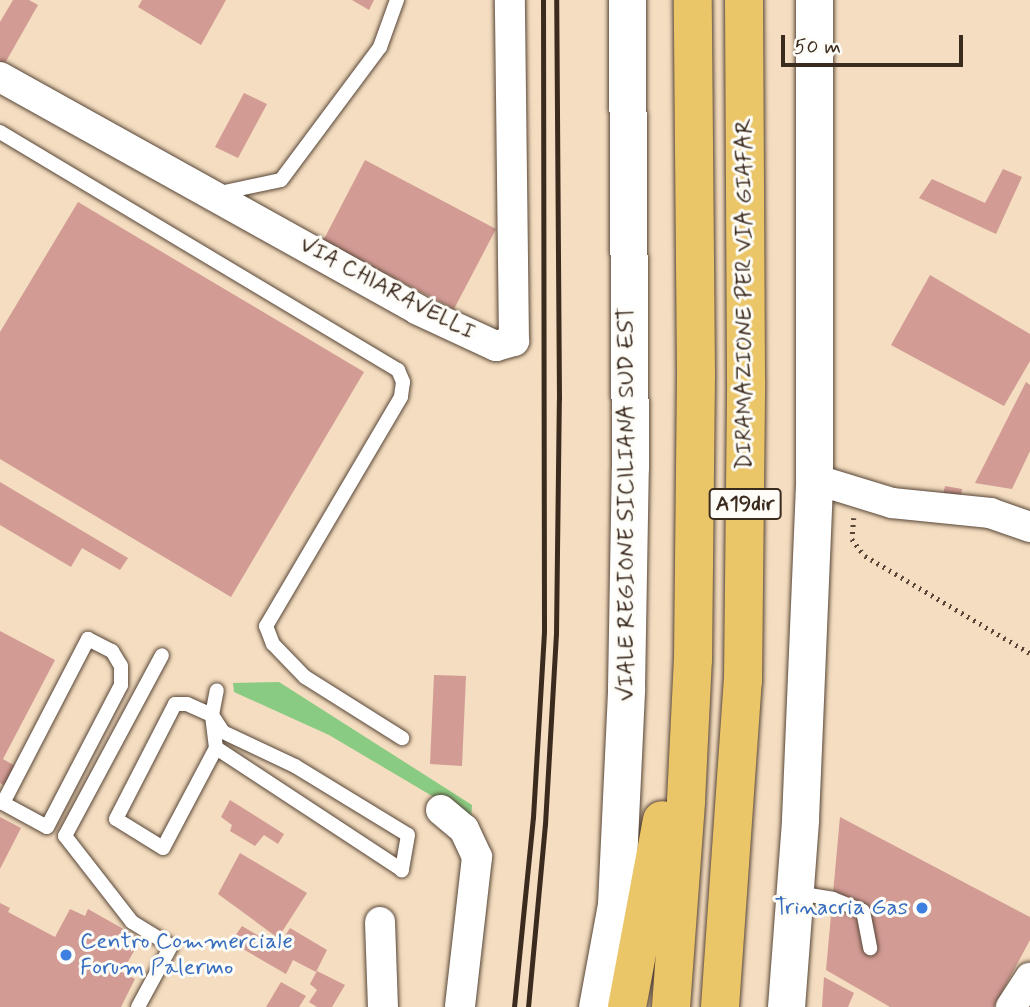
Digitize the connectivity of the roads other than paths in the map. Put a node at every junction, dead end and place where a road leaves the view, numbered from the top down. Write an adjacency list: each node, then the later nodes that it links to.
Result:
1 (397, 0): 9 (lane)
2 (510, 0): 9 (street, VIA CHIARAVELLI)
3 (627, 0): 28 (street, VIALE REGIONE SICILIANA SUD EST)
4 (693, 0): 10 (highway, A19dir)
5 (744, 0): 31 (highway, DIRAMAZIONE PER VIA GIAFAR / A19dir)
6 (814, 0): 11 (street)
7 (0, 77): 9 (street, VIA CHIARAVELLI)
8 (0, 132): 16 (lane)
9 (210, 195)
10 (696, 375): 29 (highway); 30 (highway, A19dir)
11 (814, 478): 12 (street); 21 (street)
12 (1030, 527)
13 (162, 655): 20 (lane)
14 (217, 690): 15 (lane)
15 (212, 715): 17 (lane); 17 (lane); 17 (lane)
16 (402, 738)
17 (216, 748)
18 (441, 810): 27 (street)
19 (47, 827): 19 (lane); 20 (lane)
20 (65, 836): 25 (lane)
21 (795, 893): 23 (lane); 32 (street)
22 (380, 922): 26 (street)
23 (870, 948)
24 (1030, 978): 33 (street)
25 (138, 1007)
26 (383, 1007)
27 (460, 1007)
28 (597, 1007)
29 (627, 1007)
30 (671, 1007)
31 (720, 1007)
32 (786, 1007)
33 (1011, 1007)

